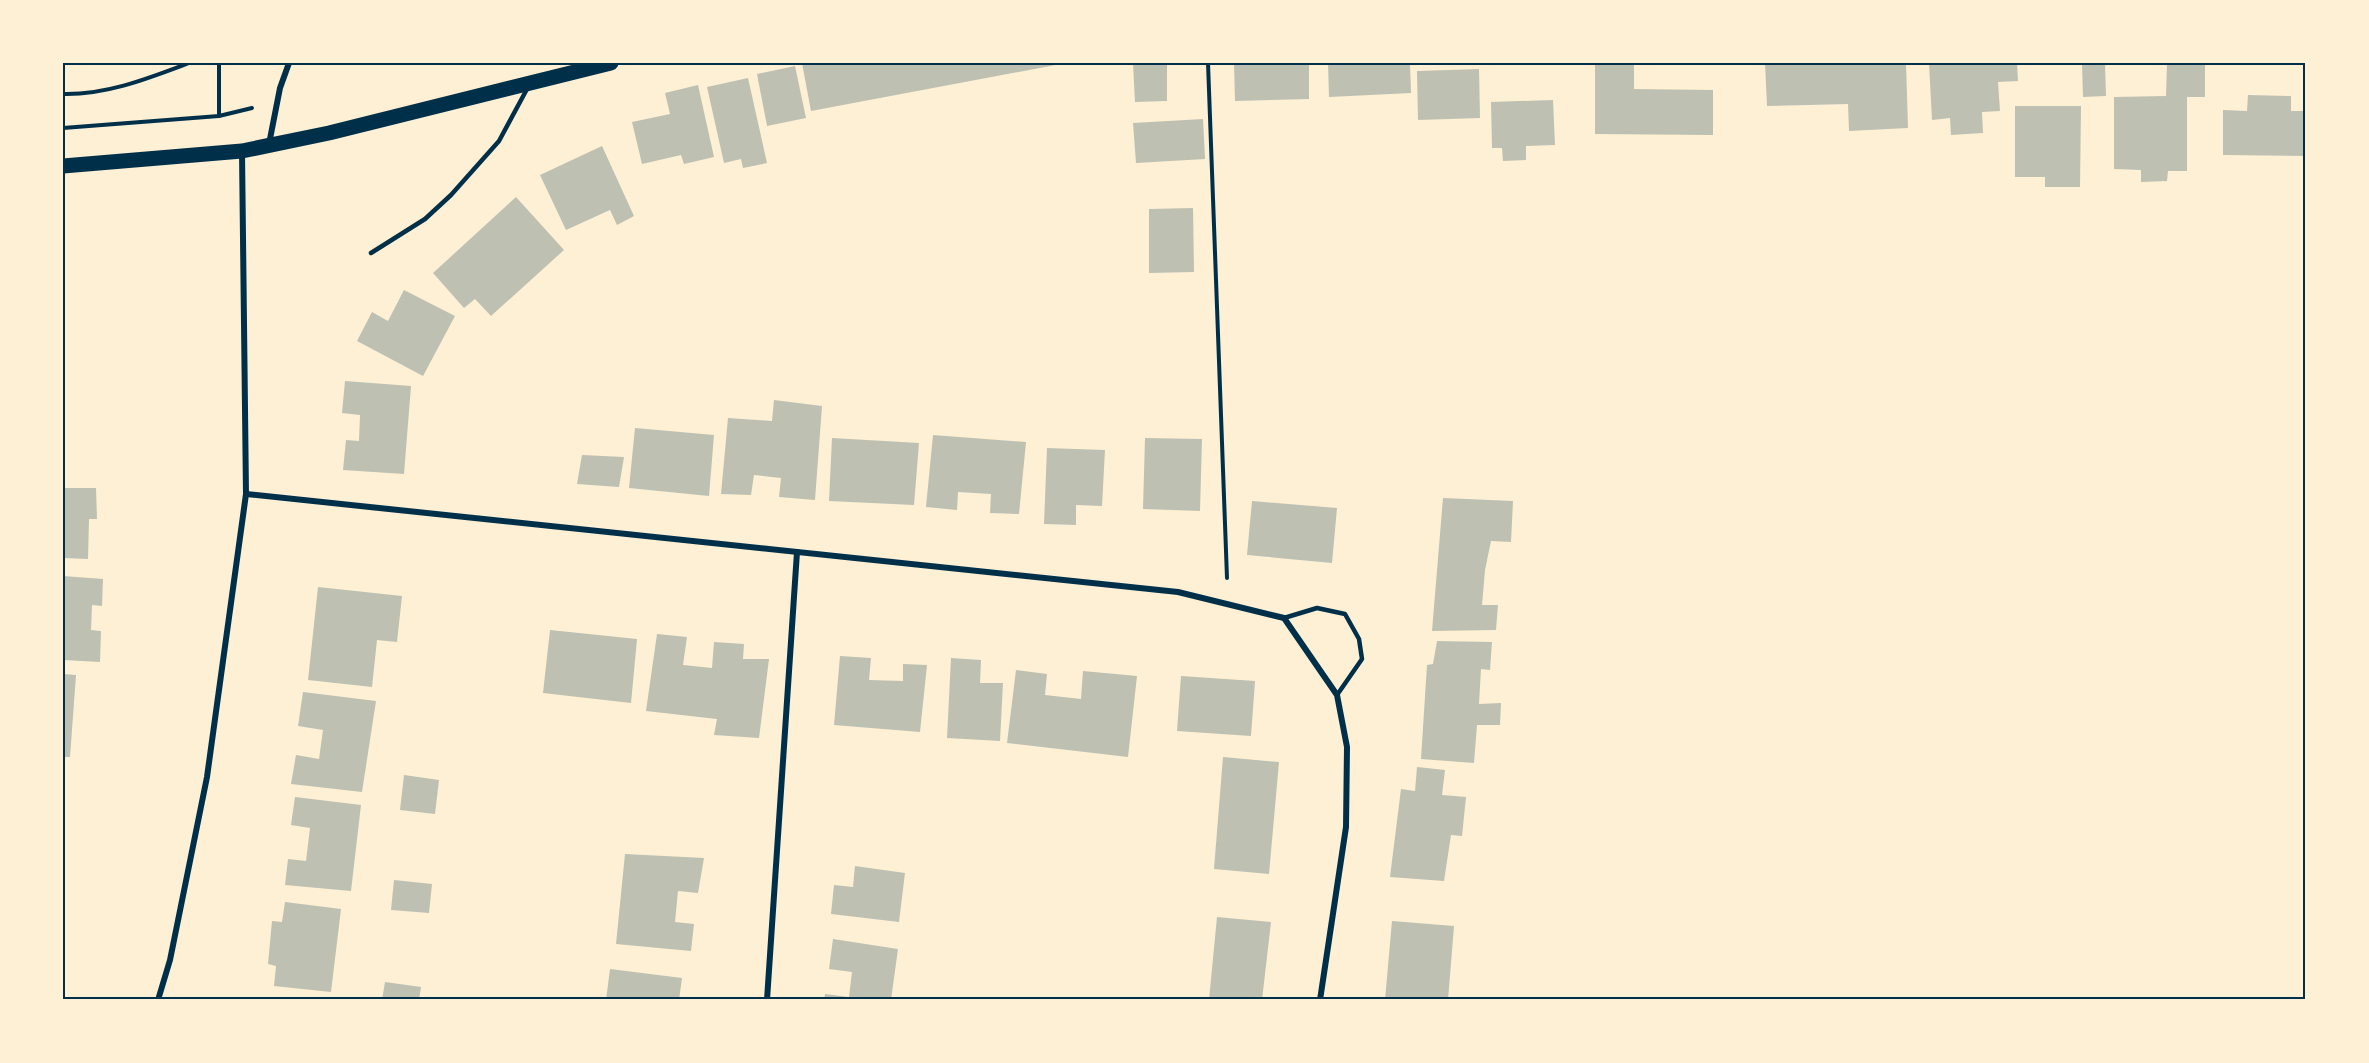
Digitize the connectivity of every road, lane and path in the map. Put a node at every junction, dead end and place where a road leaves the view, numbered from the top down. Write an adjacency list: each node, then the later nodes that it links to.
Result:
1 (189, 63): 8 (path)
2 (219, 63): 9 (path)
3 (289, 63): 7 (street)
4 (611, 63): 6 (main road)
5 (1208, 63): 17 (path)
6 (531, 83): 11 (main road); 14 (lane)
7 (280, 88): 9 (path); 11 (street)
8 (63, 94)
9 (219, 116): 10 (path)
10 (63, 128)
11 (269, 144): 12 (main road)
12 (242, 151): 13 (main road); 15 (street)
13 (63, 166)
14 (371, 253)
15 (246, 494): 16 (street); 20 (street)
16 (797, 552): 17 (street); 21 (street)
17 (1226, 603): 18 (street)
18 (1284, 618): 19 (street); 19 (lane)
19 (1337, 695): 22 (street)
20 (158, 1000)
21 (767, 1000)
22 (1320, 1000)

